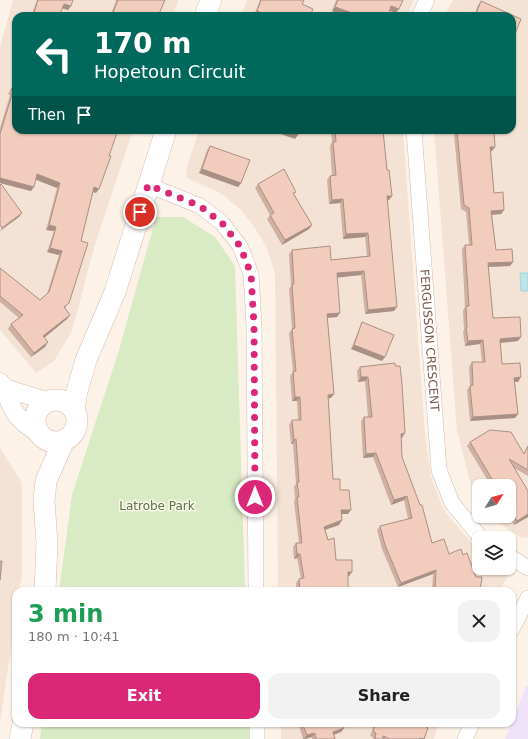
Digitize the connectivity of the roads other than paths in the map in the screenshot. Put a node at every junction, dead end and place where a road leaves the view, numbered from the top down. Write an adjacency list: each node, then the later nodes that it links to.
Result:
1 (211, 0): 3 (main road)
2 (427, 0): 4 (street)
3 (206, 12)
4 (421, 12)
5 (165, 134): 7 (main road)
6 (414, 134): 15 (street, FERGUSSON CRESCENT)
7 (148, 185): 8 (main road); 19 (street)
8 (86, 360): 10 (main road); 11 (main road)
9 (2, 385): 10 (street); 12 (street)
10 (50, 400): 11 (main road); 12 (main road)
11 (74, 409): 13 (main road)
12 (41, 435): 13 (main road); 14 (main road)
13 (64, 440): 14 (main road)
14 (46, 481): 18 (main road)
15 (475, 531)
16 (516, 560): 17 (street)
17 (528, 568)
18 (45, 587)
19 (256, 587)
20 (528, 598): 21 (street)
21 (516, 621)
22 (22, 727): 25 (main road)
23 (257, 727): 26 (street)
24 (470, 727): 27 (street)
25 (20, 739)
26 (257, 739)
27 (465, 739)

